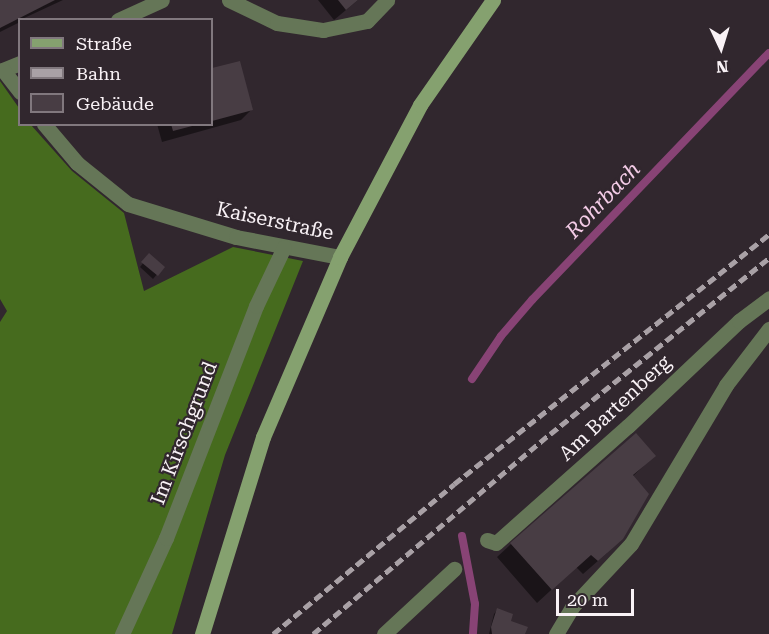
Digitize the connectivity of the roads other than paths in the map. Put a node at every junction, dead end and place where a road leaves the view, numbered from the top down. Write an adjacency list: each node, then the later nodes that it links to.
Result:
1 (162, 0): 5 (street)
2 (229, 0): 3 (street)
3 (387, 0)
4 (493, 0): 11 (main road, Kaiserstraße)
5 (122, 18)
6 (18, 64): 7 (street)
7 (2, 68): 8 (street)
8 (18, 89)
9 (46, 126): 10 (street, Kaiserstraße)
10 (284, 247): 11 (street, Kaiserstraße); 16 (street, Im Kirschgrund)
11 (340, 257): 17 (main road)
12 (769, 298): 14 (street, Am Bartenberg)
13 (769, 329): 19 (street)
14 (488, 540)
15 (454, 569): 18 (street)
16 (122, 634)
17 (202, 634)
18 (384, 634)
19 (556, 634)

